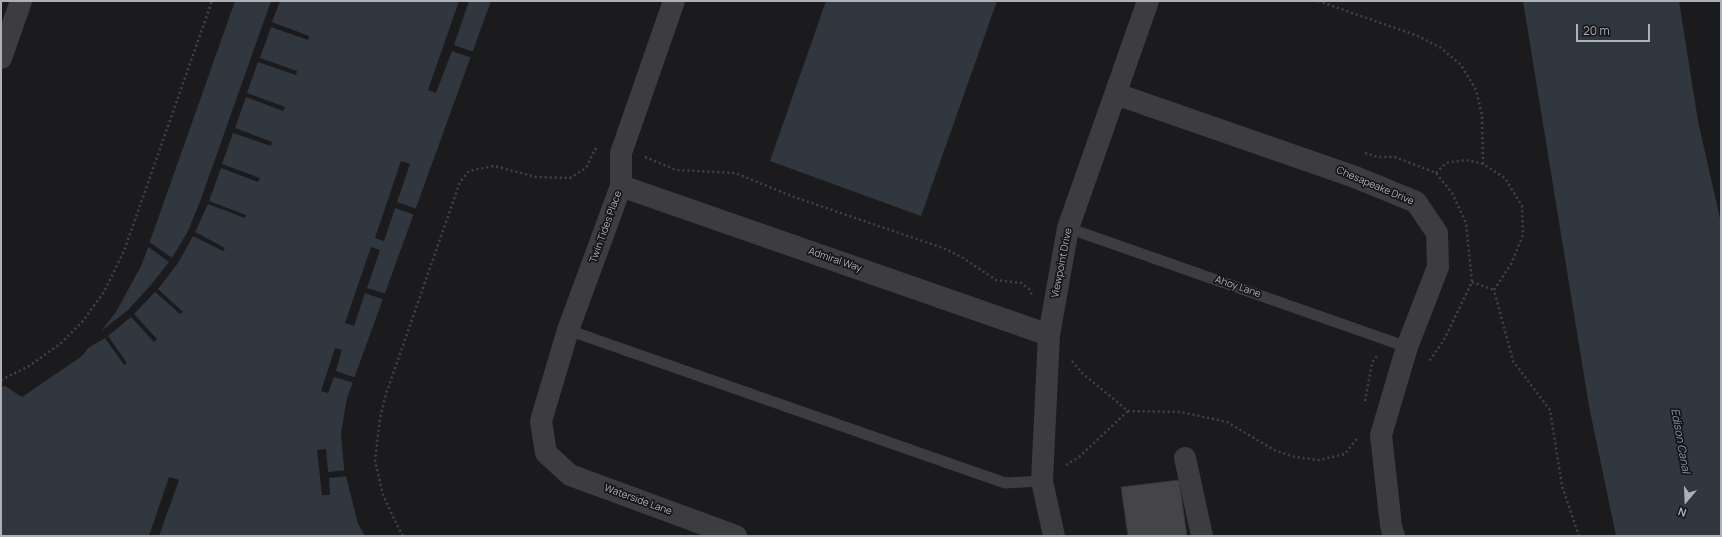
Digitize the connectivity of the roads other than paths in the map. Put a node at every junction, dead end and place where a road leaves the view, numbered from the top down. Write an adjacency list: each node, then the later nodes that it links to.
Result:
1 (21, 1): 4 (street)
2 (674, 1): 6 (street, Twin Tides Place)
3 (1148, 1): 5 (street, Viewpoint Drive)
4 (1, 58)
5 (1116, 94): 7 (street, Viewpoint Drive); 10 (street, Chesapeake Drive)
6 (621, 186): 8 (street, Twin Tides Place); 9 (street, Admiral Way)
7 (1068, 228): 9 (street, Viewpoint Drive); 10 (lane, Ahoy Lane)
8 (568, 330): 11 (street, Twin Tides Place); 13 (lane)
9 (1049, 335): 13 (street, Viewpoint Drive)
10 (1407, 347): 17 (street, Chesapeake Drive)
11 (546, 453): 14 (street, Waterside Lane)
12 (1185, 458): 16 (street)
13 (1042, 482): 15 (street, Viewpoint Drive)
14 (736, 536)
15 (1054, 536)
16 (1202, 536)
17 (1394, 536)

